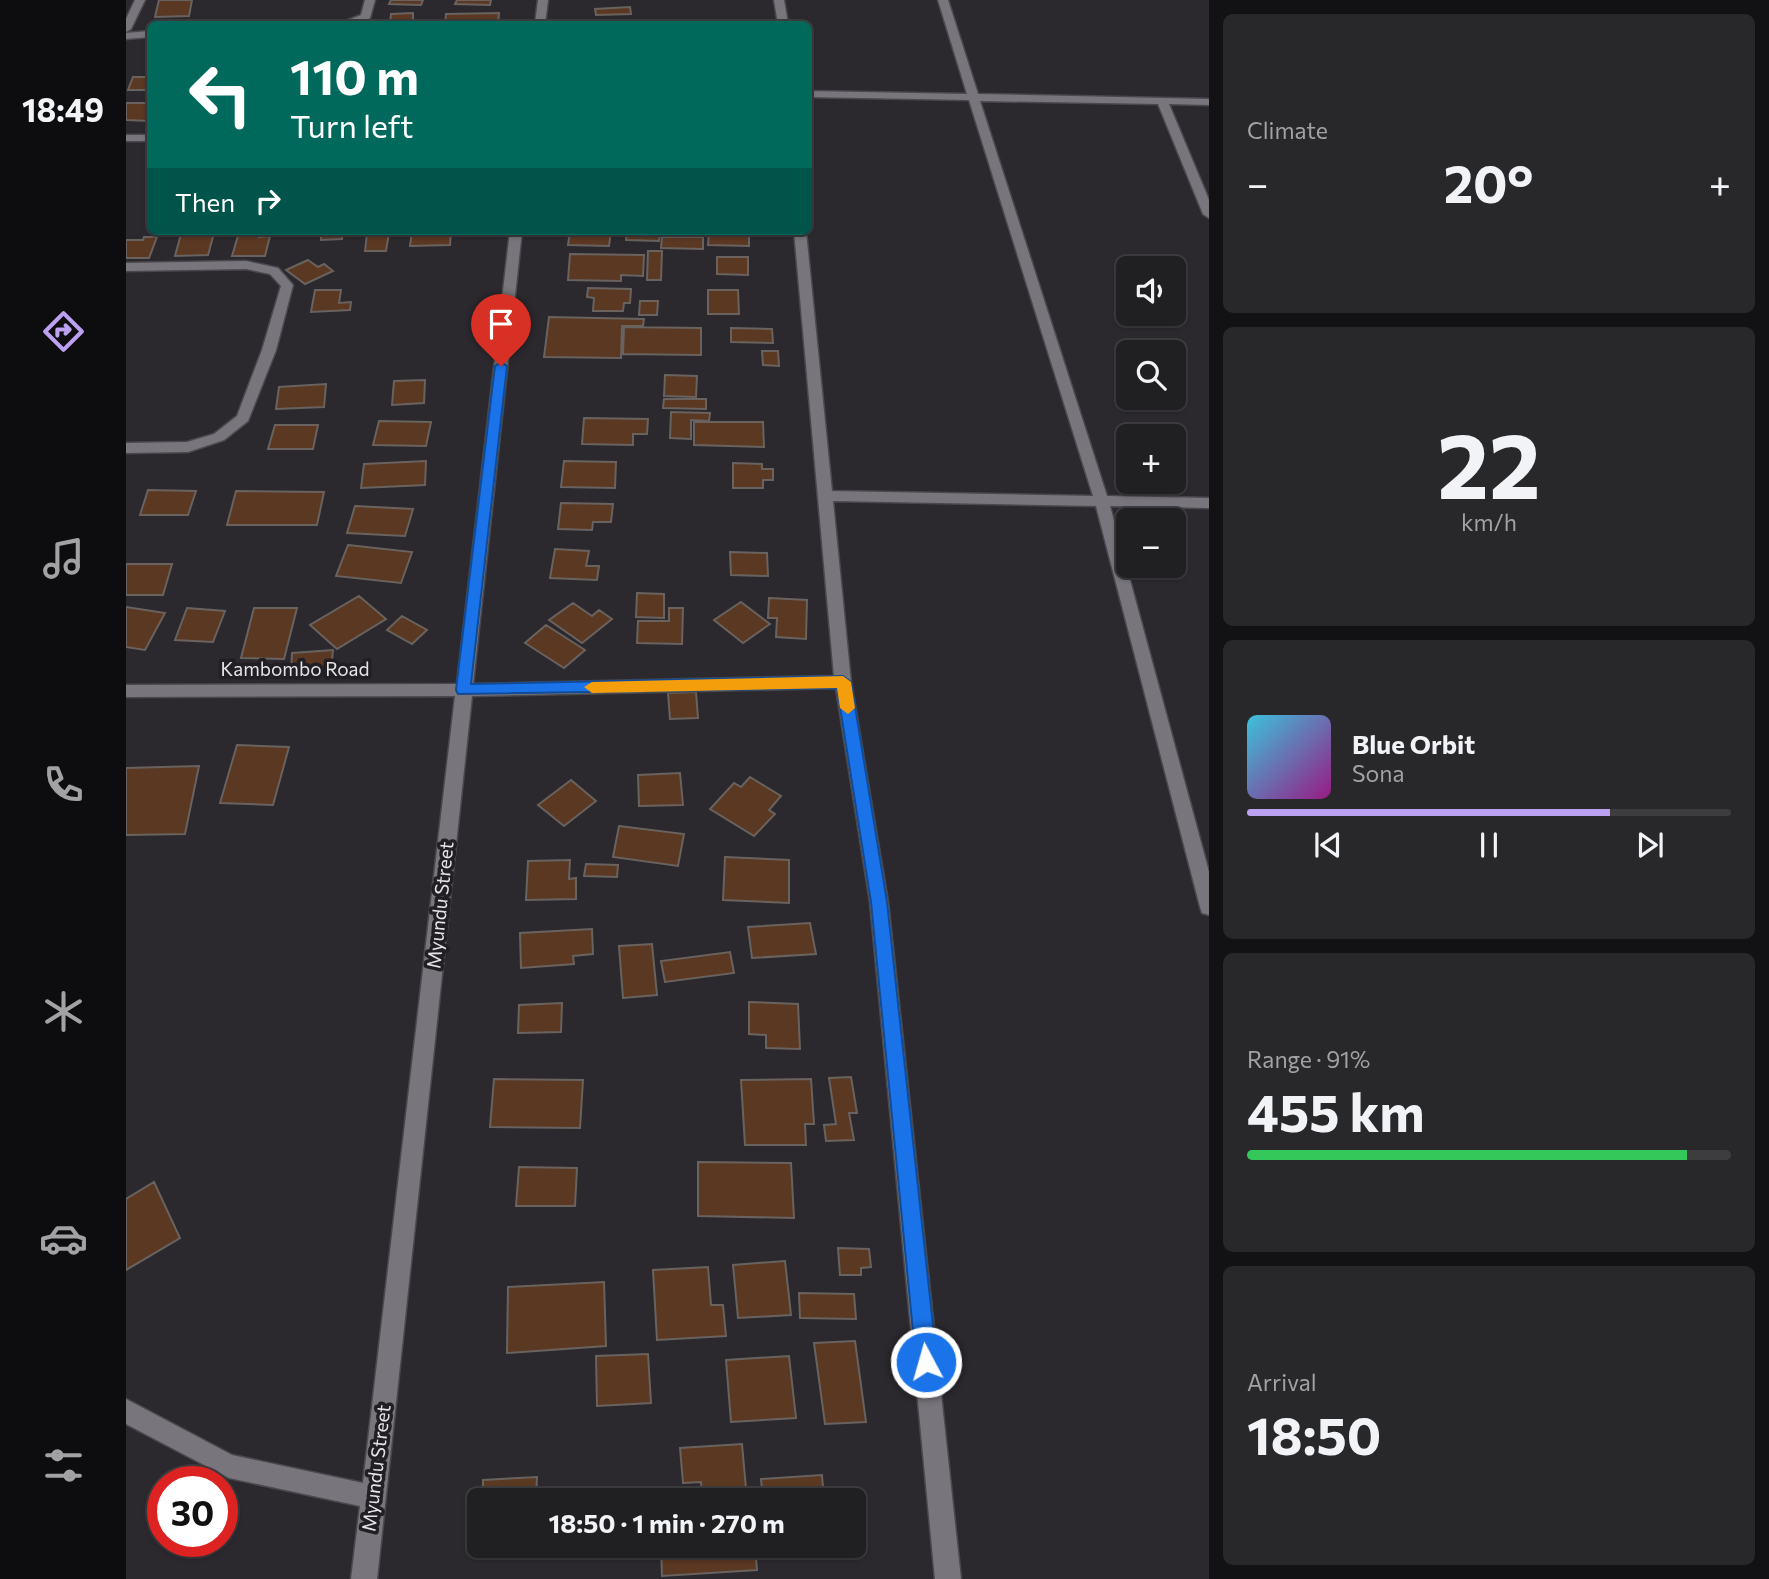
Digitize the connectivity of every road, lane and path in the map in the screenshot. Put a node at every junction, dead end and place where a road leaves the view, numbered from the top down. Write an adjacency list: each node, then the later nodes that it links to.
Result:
1 (140, 0): 9 (street)
2 (370, 0): 6 (street)
3 (543, 0): 7 (street)
4 (779, 0): 8 (street)
5 (943, 0): 13 (street)
6 (358, 21)
7 (540, 21)
8 (782, 21)
9 (126, 29)
10 (147, 34): 11 (street)
11 (126, 36)
12 (812, 94): 13 (street)
13 (972, 97): 14 (street); 24 (street)
14 (1163, 102): 15 (street); 18 (street)
15 (1209, 102)
16 (126, 138): 17 (street)
17 (147, 138)
18 (1209, 214)
19 (516, 235): 27 (street, Myundu Street)
20 (800, 235): 23 (street)
21 (126, 267): 22 (street)
22 (126, 448)
23 (827, 495): 24 (street); 26 (street)
24 (1102, 502): 25 (street); 29 (street)
25 (1209, 503)
26 (843, 682): 27 (street, Kambombo Road); 33 (street)
27 (463, 690): 28 (street, Kambombo Road); 31 (street, Myundu Street)
28 (126, 691)
29 (1209, 907)
30 (126, 1412): 31 (street)
31 (373, 1497): 32 (street, Myundu Street)
32 (364, 1579)
33 (948, 1579)

